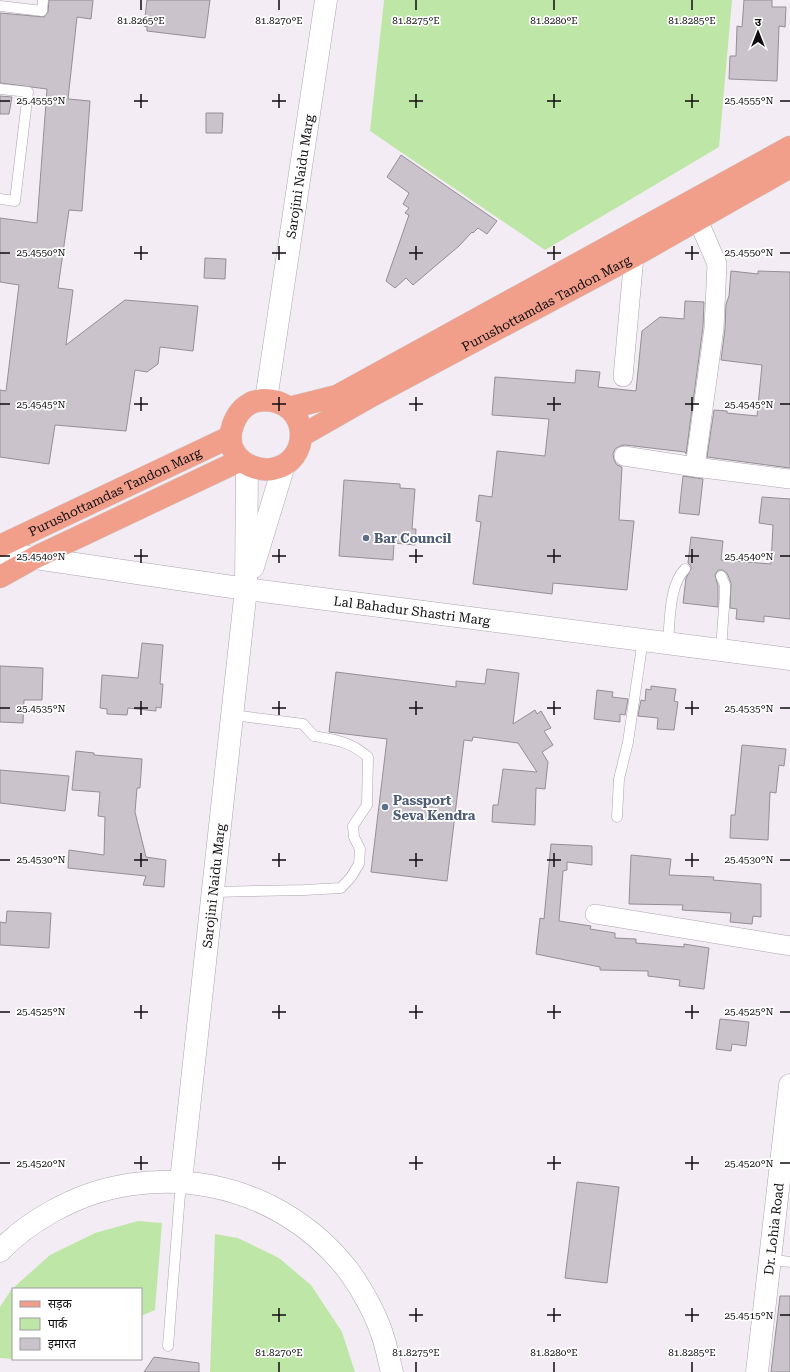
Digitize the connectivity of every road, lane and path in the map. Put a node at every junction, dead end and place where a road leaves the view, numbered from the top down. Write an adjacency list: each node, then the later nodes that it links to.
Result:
1 (43, 0): 3 (lane)
2 (326, 0): 11 (main road, Sarojini Naidu Marg)
3 (0, 6)
4 (0, 89): 7 (lane)
5 (790, 147): 12 (main road)
6 (790, 167): 8 (main road, Purushottamdas Tandon Marg)
7 (0, 199)
8 (698, 220): 9 (main road, Purushottamdas Tandon Marg); 18 (street)
9 (634, 256): 10 (street); 13 (main road, Purushottamdas Tandon Marg)
10 (624, 377)
11 (266, 400): 12 (main road); 14 (main road)
12 (289, 408): 13 (main road)
13 (301, 436): 17 (main road)
14 (230, 437): 16 (main road); 20 (main road, Purushottamdas Tandon Marg)
15 (624, 456): 18 (street)
16 (244, 462): 17 (main road); 22 (main road, Purushottamdas Tandon Marg); 26 (main road, Sarojini Naidu Marg)
17 (284, 464): 26 (main road, Sarojini Naidu Marg)
18 (695, 467): 19 (street)
19 (790, 479)
20 (0, 546)
21 (0, 553): 22 (main road, Lal Bahadur Shastri Marg)
22 (34, 558): 25 (main road, Purushottamdas Tandon Marg); 26 (main road, Lal Bahadur Shastri Marg)
23 (685, 569): 28 (lane)
24 (720, 576): 29 (lane)
25 (0, 577)
26 (246, 589): 27 (main road, Lal Bahadur Shastri Marg); 31 (main road, Sarojini Naidu Marg)
27 (642, 639): 28 (main road, Lal Bahadur Shastri Marg); 32 (lane)
28 (668, 642): 29 (main road, Lal Bahadur Shastri Marg)
29 (721, 650): 30 (main road, Lal Bahadur Shastri Marg)
30 (790, 659)
31 (233, 715): 33 (main road, Sarojini Naidu Marg); 33 (lane)
32 (617, 817)
33 (213, 892): 38 (main road, Sarojini Naidu Marg)
34 (595, 914): 35 (street)
35 (790, 946)
36 (790, 1085): 37 (main road, Dr. Lohia Road)
37 (785, 1171): 40 (main road, Dr. Lohia Road)
38 (181, 1181): 39 (main road); 41 (lane); 42 (main road)
39 (0, 1252)
40 (780, 1261): 43 (main road, Dr. Lohia Road)
41 (168, 1346)
42 (392, 1372)
43 (757, 1372)

